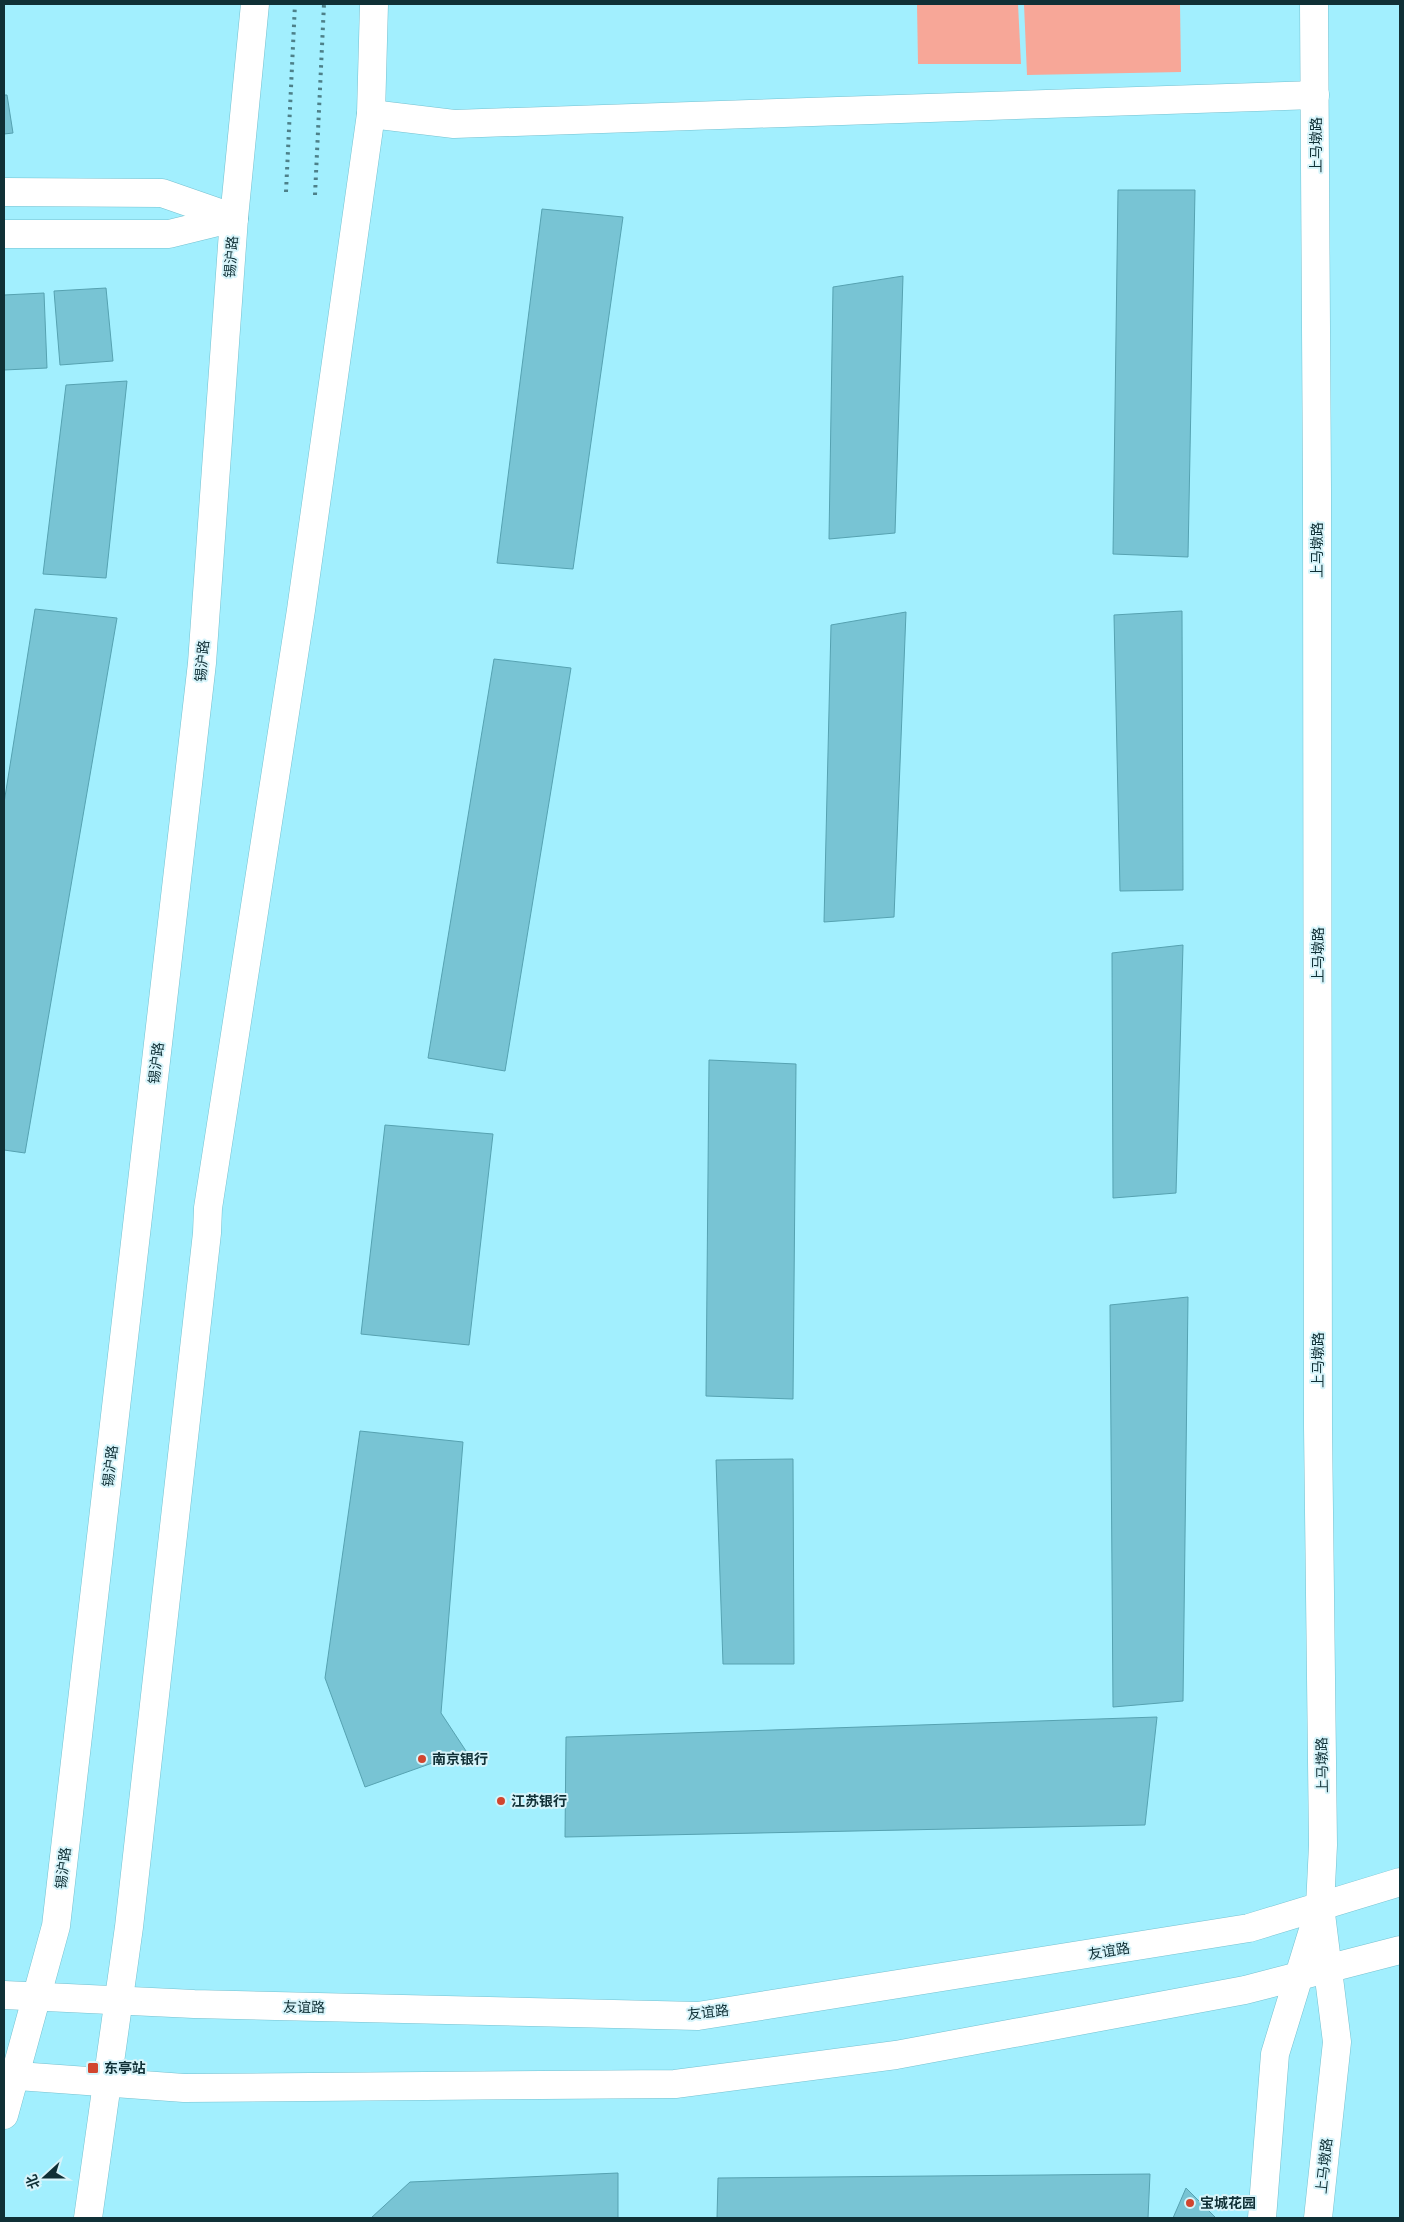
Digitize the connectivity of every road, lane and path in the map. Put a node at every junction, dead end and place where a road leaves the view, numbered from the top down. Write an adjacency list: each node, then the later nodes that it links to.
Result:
1 (255, 4): 7 (main road, 锡沪路)
2 (374, 4): 5 (main road)
3 (1314, 4): 4 (main road, 上马墩路)
4 (1315, 95): 5 (main road); 10 (main road, 上马墩路)
5 (372, 114): 16 (main road)
6 (4, 192): 7 (main road)
7 (234, 218): 8 (main road); 15 (main road, 锡沪路)
8 (4, 234)
9 (1400, 1882): 10 (main road, 友谊路)
10 (1320, 1906): 12 (main road, 上马墩路); 13 (main road, 上马墩路); 16 (main road, 友谊路)
11 (1400, 1950): 12 (main road)
12 (1328, 1970): 13 (main road); 22 (main road, 上马墩路)
13 (1299, 1977): 18 (main road); 21 (main road, 上马墩路)
14 (4, 1995): 15 (main road, 友谊路)
15 (36, 1997): 16 (main road, 友谊路); 17 (main road, 锡沪路)
16 (118, 2001): 18 (main road)
17 (9, 2075): 18 (main road); 19 (main road, 锡沪路)
18 (106, 2083): 20 (main road)
19 (4, 2115)
20 (88, 2218)
21 (1262, 2218)
22 (1318, 2218)

